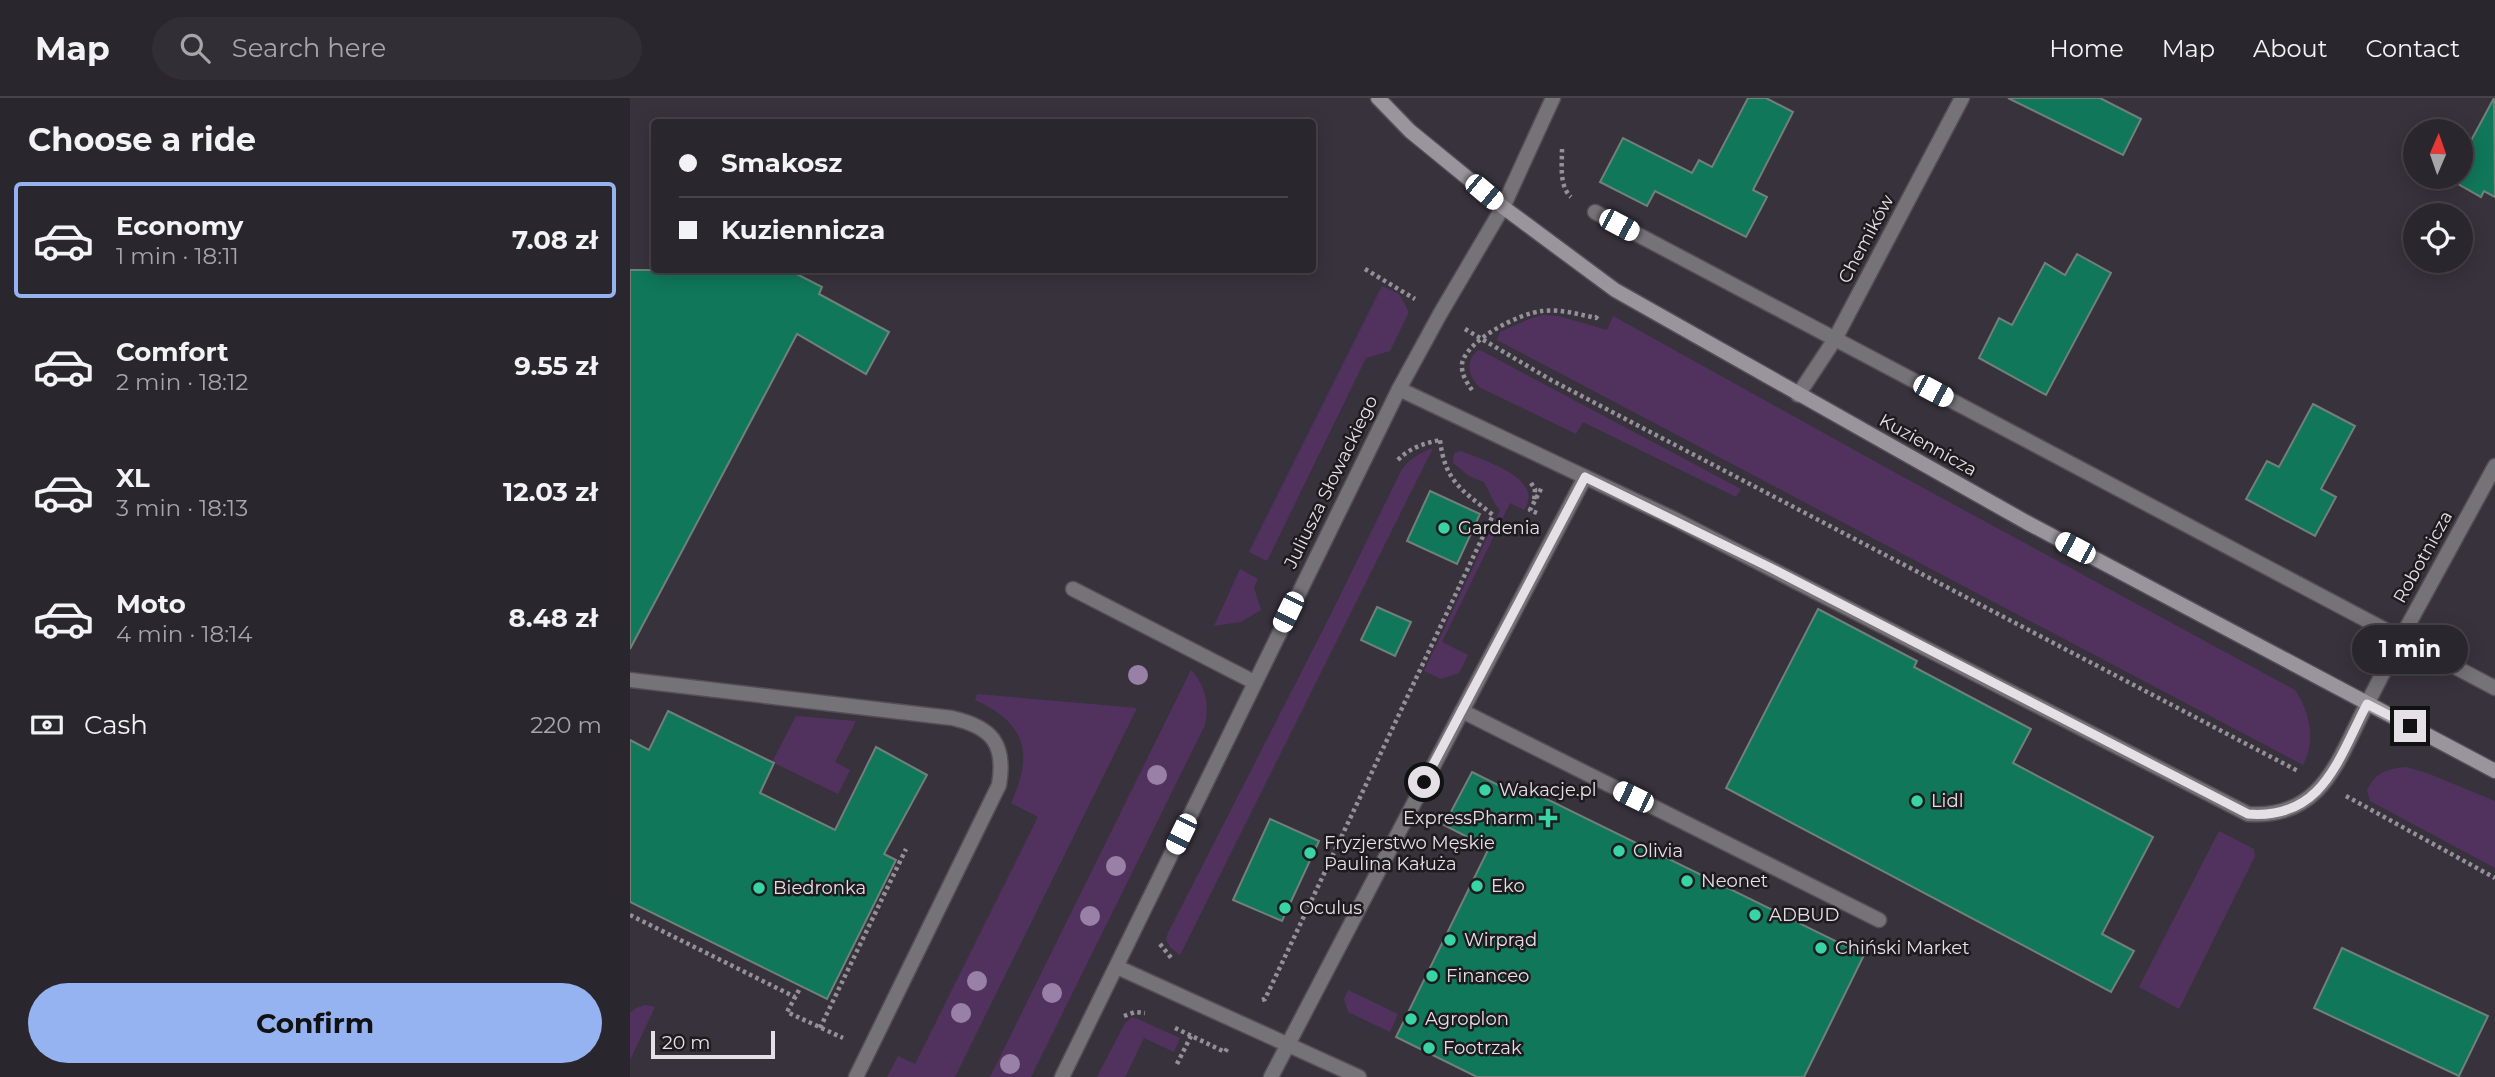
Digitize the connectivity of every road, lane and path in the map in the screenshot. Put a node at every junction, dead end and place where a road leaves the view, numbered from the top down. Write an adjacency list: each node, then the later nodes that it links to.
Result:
1 (1378, 98): 5 (main road, Kuziennicza)
2 (1553, 98): 5 (street, Juliusza Słowackiego)
3 (1962, 98): 11 (street, Chemików)
4 (1564, 143): 6 (path)
5 (1503, 208): 8 (main road, Kuziennicza); 9 (street, Juliusza Słowackiego)
6 (1595, 212): 11 (street)
7 (1365, 269): 9 (path)
8 (1615, 290): 10 (path); 13 (main road, Kuziennicza)
9 (1440, 314): 10 (path); 12 (street, Juliusza Słowackiego)
10 (1482, 339): 14 (path); 30 (path)
11 (1835, 339): 13 (street, Chemików); 23 (street)
12 (1399, 389): 19 (street); 25 (street, Juliusza Słowackiego)
13 (1798, 395): 27 (main road, Kuziennicza)
14 (1481, 396)
15 (1440, 440): 16 (path); 18 (path); 40 (path)
16 (1452, 442)
17 (2495, 466): 23 (street, Robotnicza)
18 (1394, 468)
19 (1585, 477): 28 (street); 30 (street)
20 (1534, 503): 21 (path)
21 (1531, 510)
22 (1073, 589): 25 (street)
23 (2401, 638): 26 (street); 27 (street, Robotnicza)
24 (630, 680): 47 (street)
25 (1254, 682): 37 (street, Juliusza Słowackiego)
26 (2495, 688)
27 (2367, 704): 29 (main road, Kuziennicza); 30 (street, Robotnicza)
28 (1462, 711): 34 (street); 46 (street)
29 (2495, 771)
30 (2325, 785): 32 (path)
31 (906, 849): 44 (path)
32 (2495, 878)
33 (630, 915): 39 (path)
34 (1879, 920)
35 (1159, 937): 36 (path)
36 (1181, 964)
37 (1117, 967): 46 (street); 51 (street, Juliusza Słowackiego)
38 (799, 990): 39 (path)
39 (795, 997): 44 (path)
40 (1252, 999)
41 (1119, 1019): 42 (path)
42 (1156, 1019)
43 (1168, 1024): 45 (path)
44 (820, 1028): 47 (path)
45 (1191, 1036): 48 (path); 49 (path)
46 (1289, 1044): 52 (street); 53 (street)
47 (869, 1050): 50 (street)
48 (1226, 1052)
49 (1177, 1063)
50 (856, 1077)
51 (1062, 1077)
52 (1271, 1077)
53 (1359, 1077)

